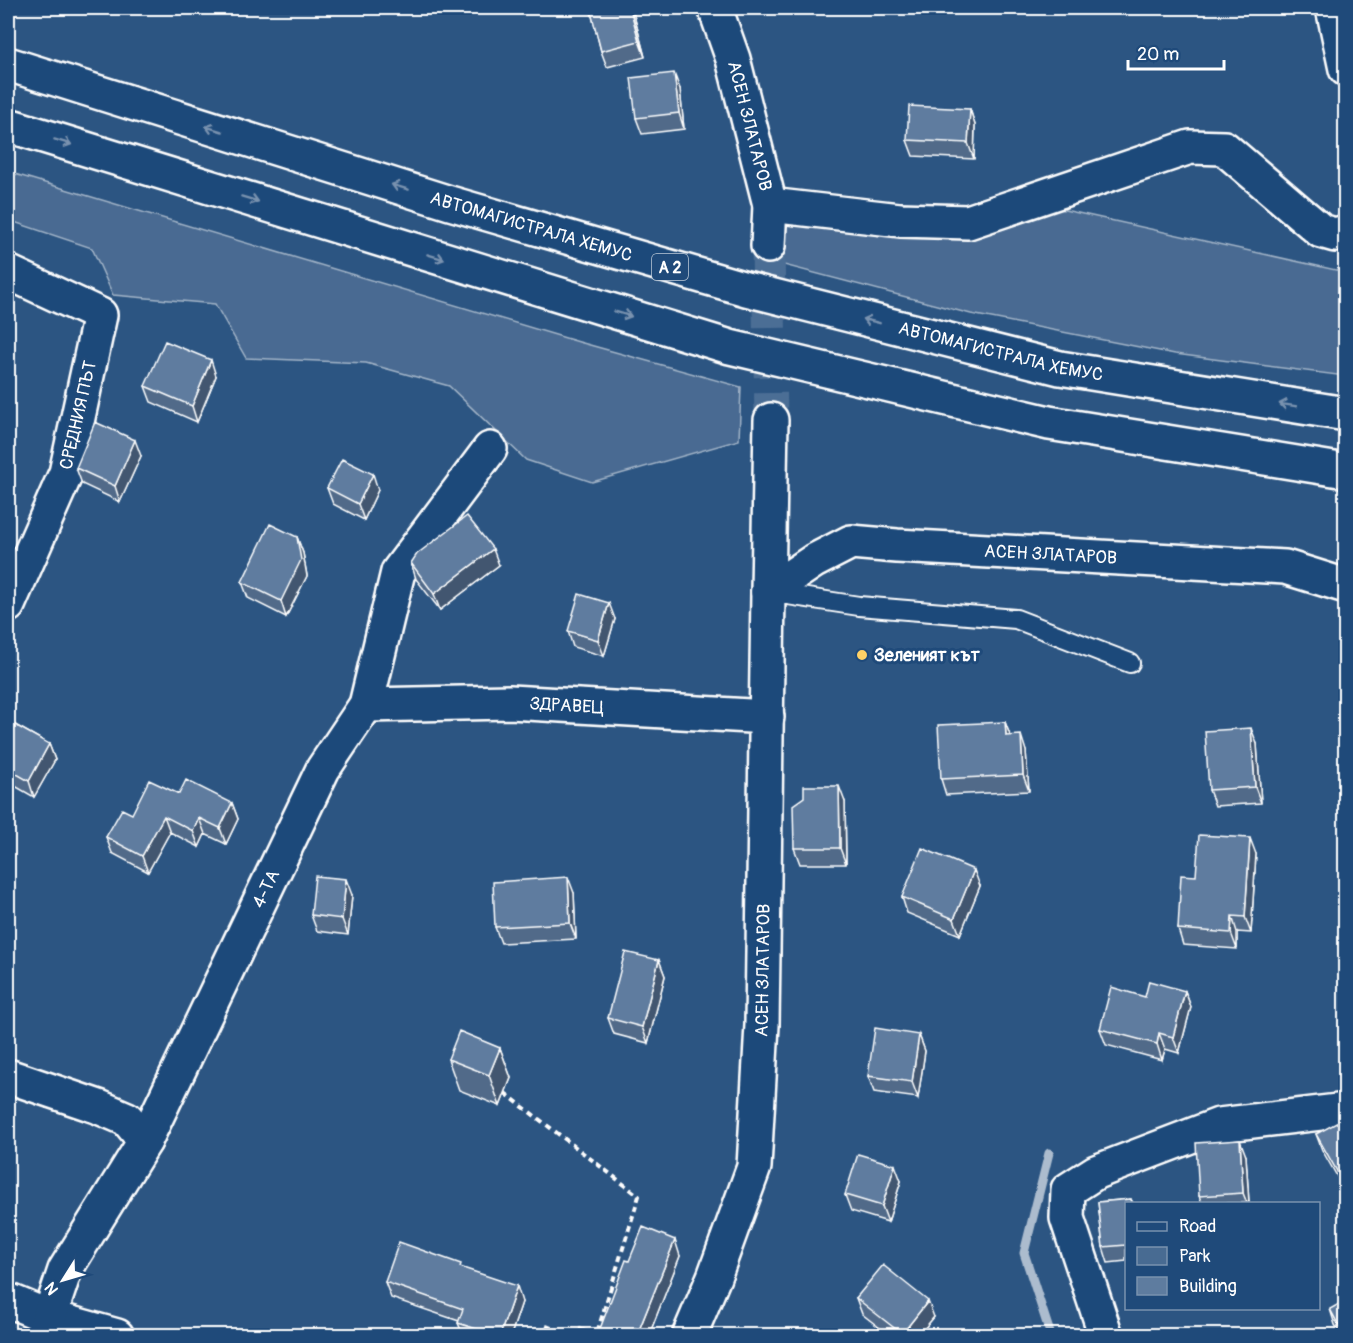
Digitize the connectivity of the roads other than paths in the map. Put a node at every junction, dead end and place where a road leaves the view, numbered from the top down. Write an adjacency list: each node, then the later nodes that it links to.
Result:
1 (715, 8): 6 (main road, АСЕН ЗЛАТАРОВ)
2 (1333, 8): 4 (main road)
3 (8, 64): 10 (main road, АВТОМАГИСТРАЛА ХЕМУС / A 2, one-way to 3)
4 (1346, 69)
5 (8, 125): 13 (main road, one-way to 13)
6 (770, 205): 7 (main road); 8 (main road, АСЕН ЗЛАТАРОВ)
7 (1346, 232)
8 (768, 246)
9 (8, 272): 18 (main road, СРЕДНИЯ ПЪТ)
10 (1346, 414)
11 (771, 420): 17 (main road, АСЕН ЗЛАТАРОВ)
12 (490, 449): 20 (main road, 4-ТА)
13 (1241, 453): 14 (main road); 15 (main road)
14 (1346, 471)
15 (1346, 486)
16 (1346, 586): 17 (main road, АСЕН ЗЛАТАРОВ)
17 (768, 592): 19 (lane); 21 (main road, АСЕН ЗЛАТАРОВ)
18 (8, 605)
19 (1130, 663)
20 (366, 705): 21 (main road, ЗДРАВЕЦ); 24 (main road, 4-ТА)
21 (767, 717): 28 (main road, АСЕН ЗЛАТАРОВ)
22 (8, 1076): 24 (main road)
23 (1346, 1110): 29 (main road)
24 (145, 1142): 26 (main road, 4-ТА)
25 (8, 1300): 26 (main road)
26 (46, 1326): 27 (main road)
27 (117, 1335)
28 (689, 1335)
29 (1106, 1335)

